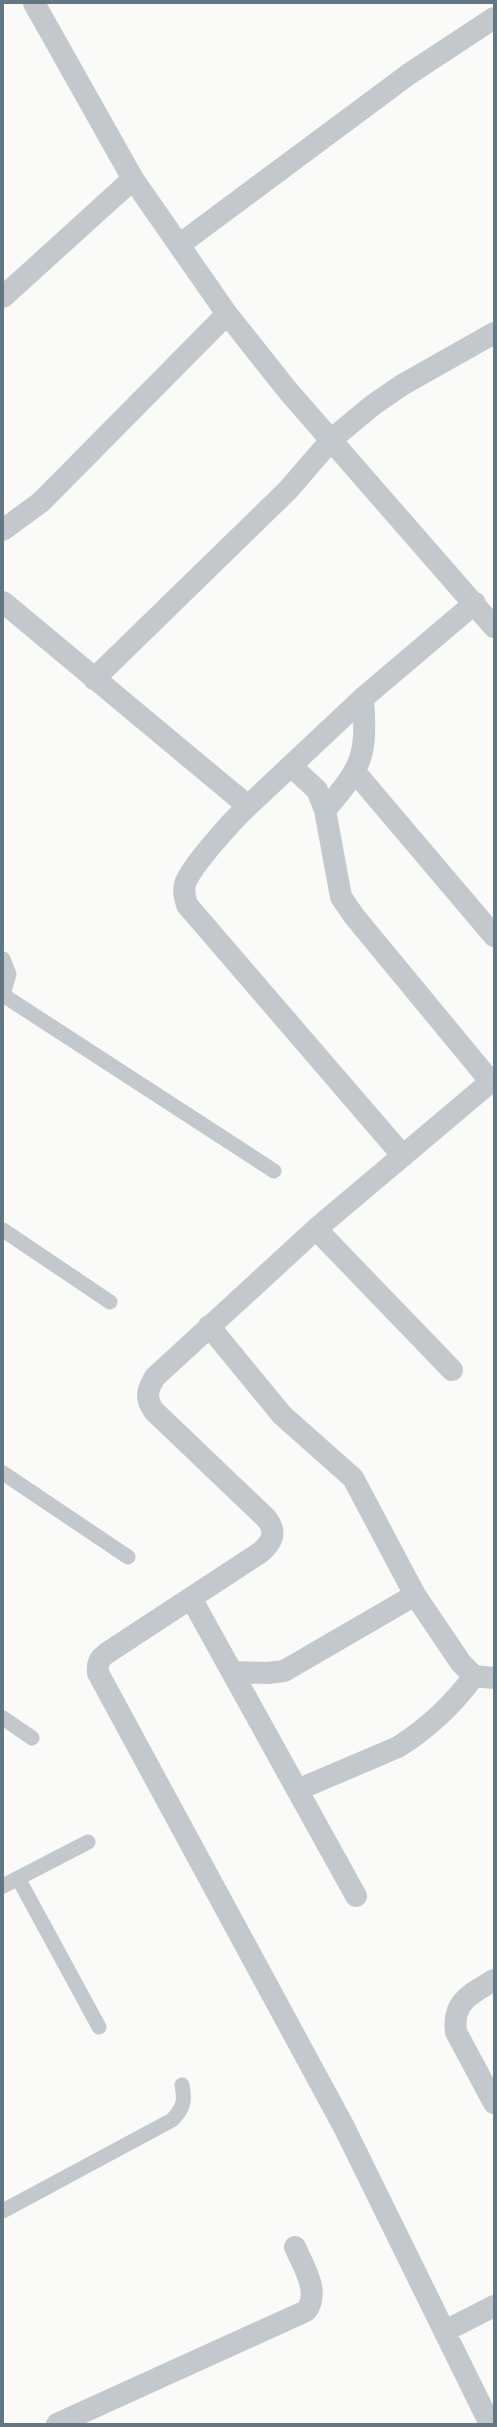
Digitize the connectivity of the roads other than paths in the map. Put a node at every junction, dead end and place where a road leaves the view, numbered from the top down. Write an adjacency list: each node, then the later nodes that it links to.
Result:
1 (34, 3): 3 (street)
2 (494, 18): 4 (street)
3 (133, 179): 4 (street); 5 (street)
4 (179, 245): 6 (street)
5 (3, 297)
6 (227, 314): 8 (street); 9 (street)
7 (494, 333): 8 (street)
8 (332, 439): 11 (street); 13 (street)
9 (3, 530)
10 (3, 602): 13 (street)
11 (475, 603): 12 (street); 14 (street)
12 (494, 627)
13 (94, 679): 17 (street)
14 (363, 698): 15 (street); 16 (street)
15 (292, 766): 17 (street); 18 (street)
16 (355, 772): 18 (street); 19 (street)
17 (248, 806): 23 (street)
18 (325, 810): 22 (street)
19 (494, 936)
20 (3, 959): 21 (lane)
21 (3, 995): 24 (lane)
22 (492, 1081): 23 (street)
23 (403, 1156): 25 (street)
24 (274, 1171)
25 (316, 1229): 28 (street); 29 (street)
26 (3, 1230): 27 (lane)
27 (110, 1302)
28 (208, 1326): 32 (street); 33 (street)
29 (452, 1370)
30 (3, 1473): 31 (lane)
31 (128, 1557)
32 (415, 1595): 34 (street); 35 (street)
33 (191, 1598): 34 (street); 50 (street)
34 (232, 1672): 38 (street)
35 (484, 1677): 38 (street)
36 (3, 1718): 37 (lane)
37 (32, 1738)
38 (298, 1790): 42 (street)
39 (88, 1842): 40 (lane)
40 (18, 1878): 41 (lane); 44 (lane)
41 (3, 1886)
42 (356, 1896)
43 (494, 1980): 46 (street)
44 (99, 2027)
45 (182, 2085): 47 (lane)
46 (494, 2103)
47 (3, 2211)
48 (295, 2247): 51 (street)
49 (494, 2306): 50 (street)
50 (445, 2331): 52 (street)
51 (57, 2424)
52 (490, 2424)

